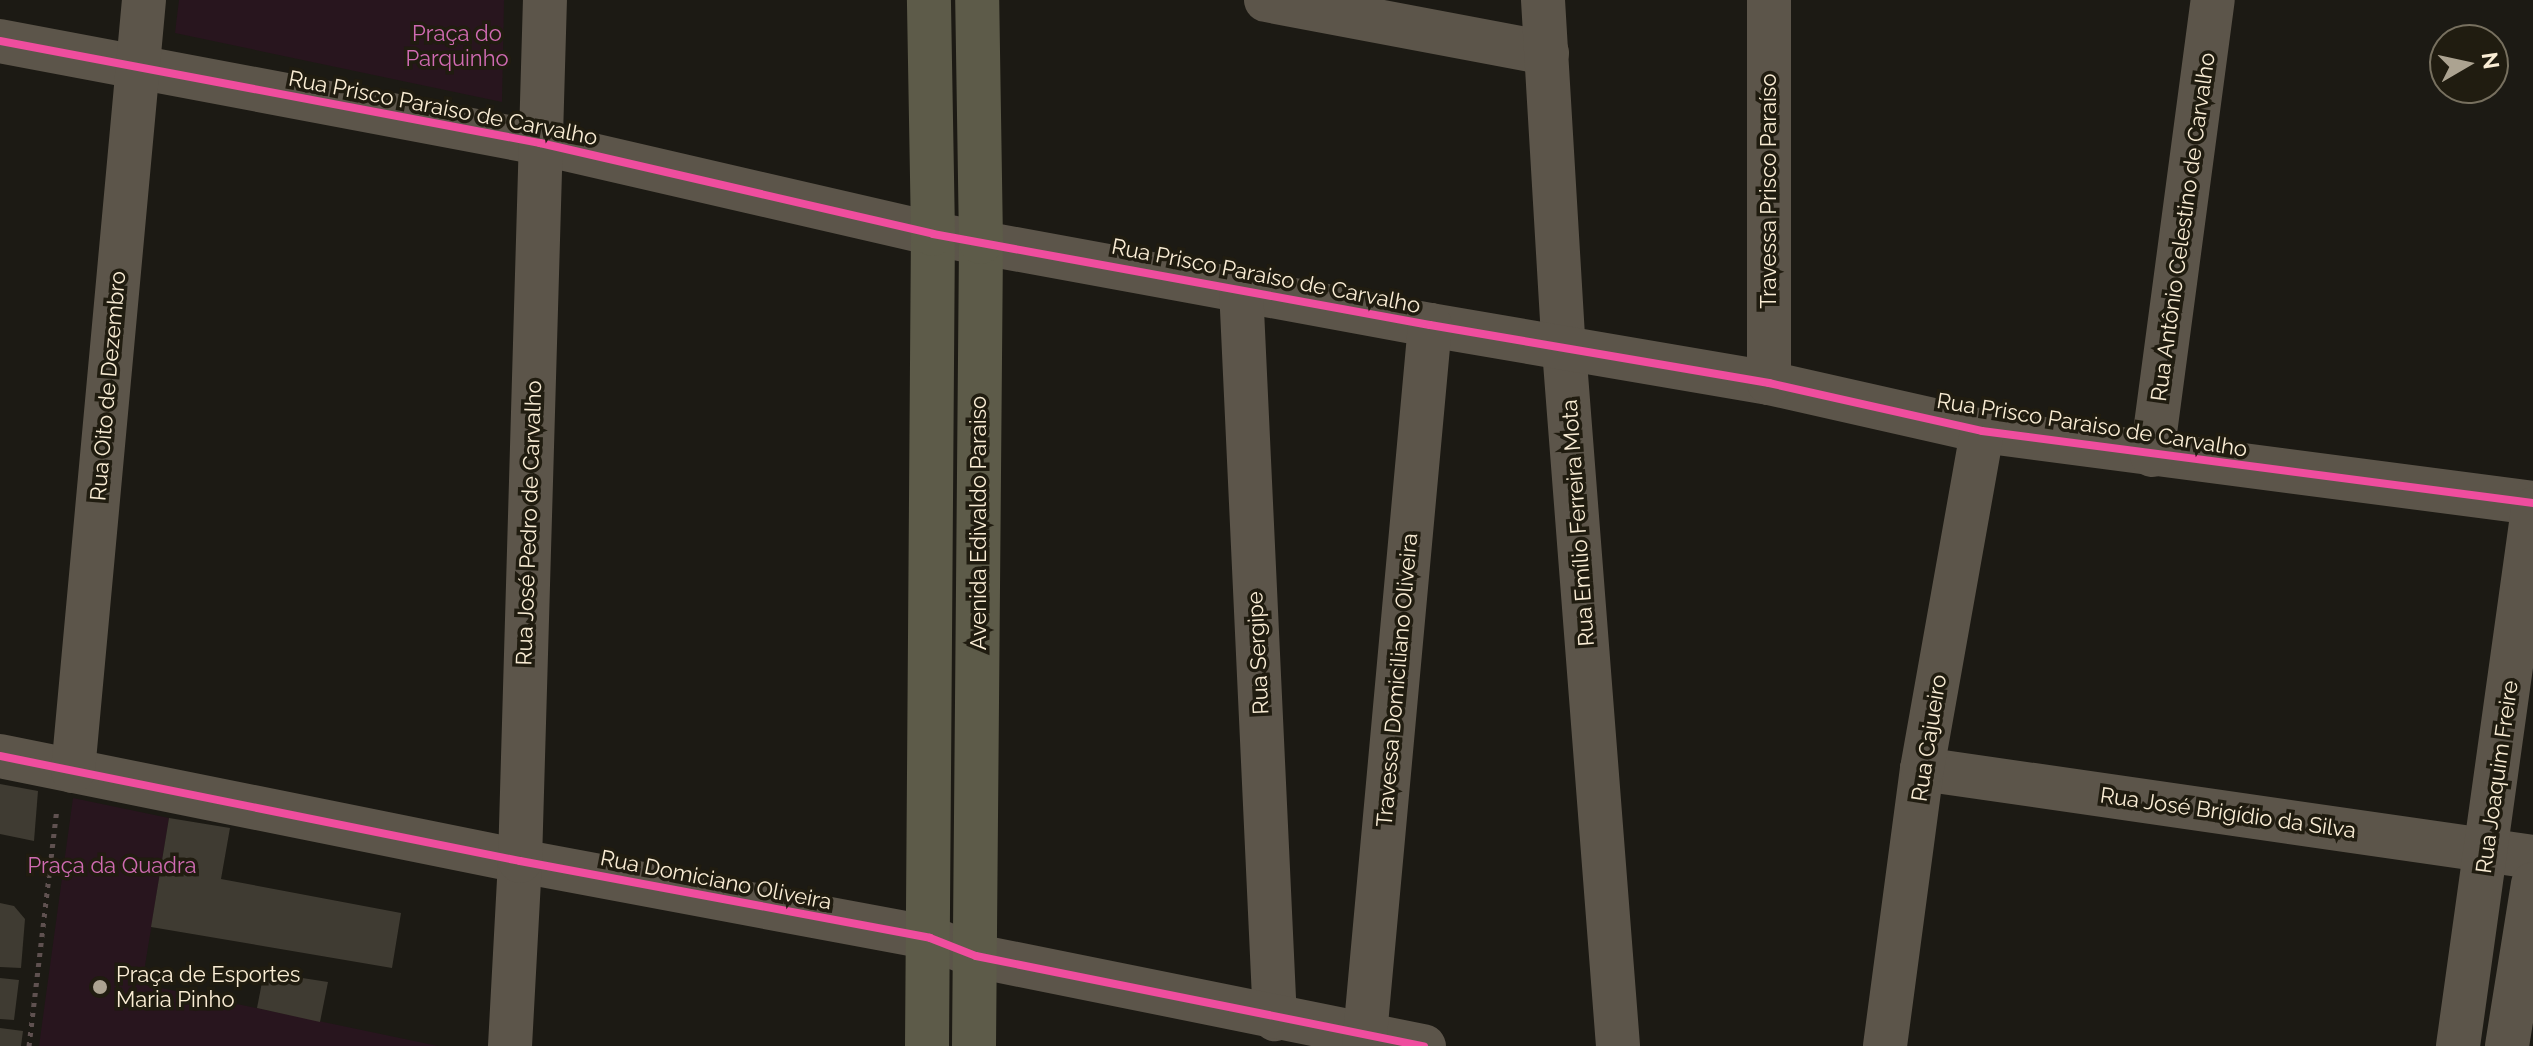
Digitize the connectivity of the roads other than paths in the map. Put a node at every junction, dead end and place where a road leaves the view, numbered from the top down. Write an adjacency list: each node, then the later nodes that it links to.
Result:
1 (144, 0): 11 (street, Rua Oito de Dezembro)
2 (545, 0): 12 (street, Rua José Pedro de Carvalho)
3 (929, 0): 13 (main road)
4 (977, 0): 14 (main road, Avenida Edivaldo Paraiso)
5 (1266, 0): 10 (street)
6 (1543, 0): 10 (street, Rua Emílio Ferreira Mota)
7 (1769, 0): 18 (street, Travessa Prisco Paraíso)
8 (2213, 0): 20 (street, Rua Antônio Celestino de Carvalho)
9 (0, 41): 11 (street, Rua Prisco Paraiso de Carvalho)
10 (1547, 53): 17 (street, Rua Emílio Ferreira Mota)
11 (137, 67): 12 (street, Rua Prisco Paraiso de Carvalho); 24 (street, Rua Oito de Dezembro)
12 (540, 143): 13 (street, Rua Prisco Paraiso de Carvalho); 27 (street, Rua José Pedro de Carvalho)
13 (933, 234): 14 (street, Rua Prisco Paraiso de Carvalho); 29 (main road)
14 (981, 242): 15 (street, Rua Prisco Paraiso de Carvalho); 30 (main road, Avenida Edivaldo Paraiso)
15 (1241, 288): 16 (street, Rua Prisco Paraiso de Carvalho); 31 (street, Rua Sergipe)
16 (1430, 325): 17 (street, Rua Prisco Paraiso de Carvalho); 32 (street, Travessa Domiciliano Oliveira)
17 (1564, 349): 18 (street, Rua Prisco Paraiso de Carvalho); 37 (street, Rua Emílio Ferreira Mota)
18 (1769, 383): 19 (street, Rua Prisco Paraiso de Carvalho)
19 (1982, 431): 20 (street, Rua Prisco Paraiso de Carvalho); 23 (street, Rua Cajueiro)
20 (2152, 455): 21 (street, Rua Prisco Paraiso de Carvalho)
21 (2533, 506): 25 (street, Rua Joaquim Freire)
22 (0, 756): 24 (street, Rua Domiciano Oliveira)
23 (1922, 769): 25 (street, Rua José Brigídio da Silva); 38 (street, Rua Cajueiro)
24 (68, 770): 27 (street, Rua Domiciano Oliveira)
25 (2487, 850): 26 (street, Rua José Brigídio da Silva); 39 (street, Rua Joaquim Freire)
26 (2533, 857)
27 (520, 861): 29 (street, Rua Domiciano Oliveira); 33 (street, Rua José Pedro de Carvalho)
28 (2533, 884): 40 (street)
29 (930, 938): 30 (street, Rua Domiciano Oliveira); 34 (main road)
30 (976, 956): 31 (street, Rua Domiciano Oliveira); 35 (main road, Avenida Edivaldo Paraiso)
31 (1275, 1019): 32 (street, Rua Domiciano Oliveira)
32 (1364, 1040): 36 (street, Rua Domiciano Oliveira)
33 (510, 1046)
34 (927, 1046)
35 (974, 1046)
36 (1424, 1046)
37 (1618, 1046)
38 (1885, 1046)
39 (2458, 1046)
40 (2507, 1046)

